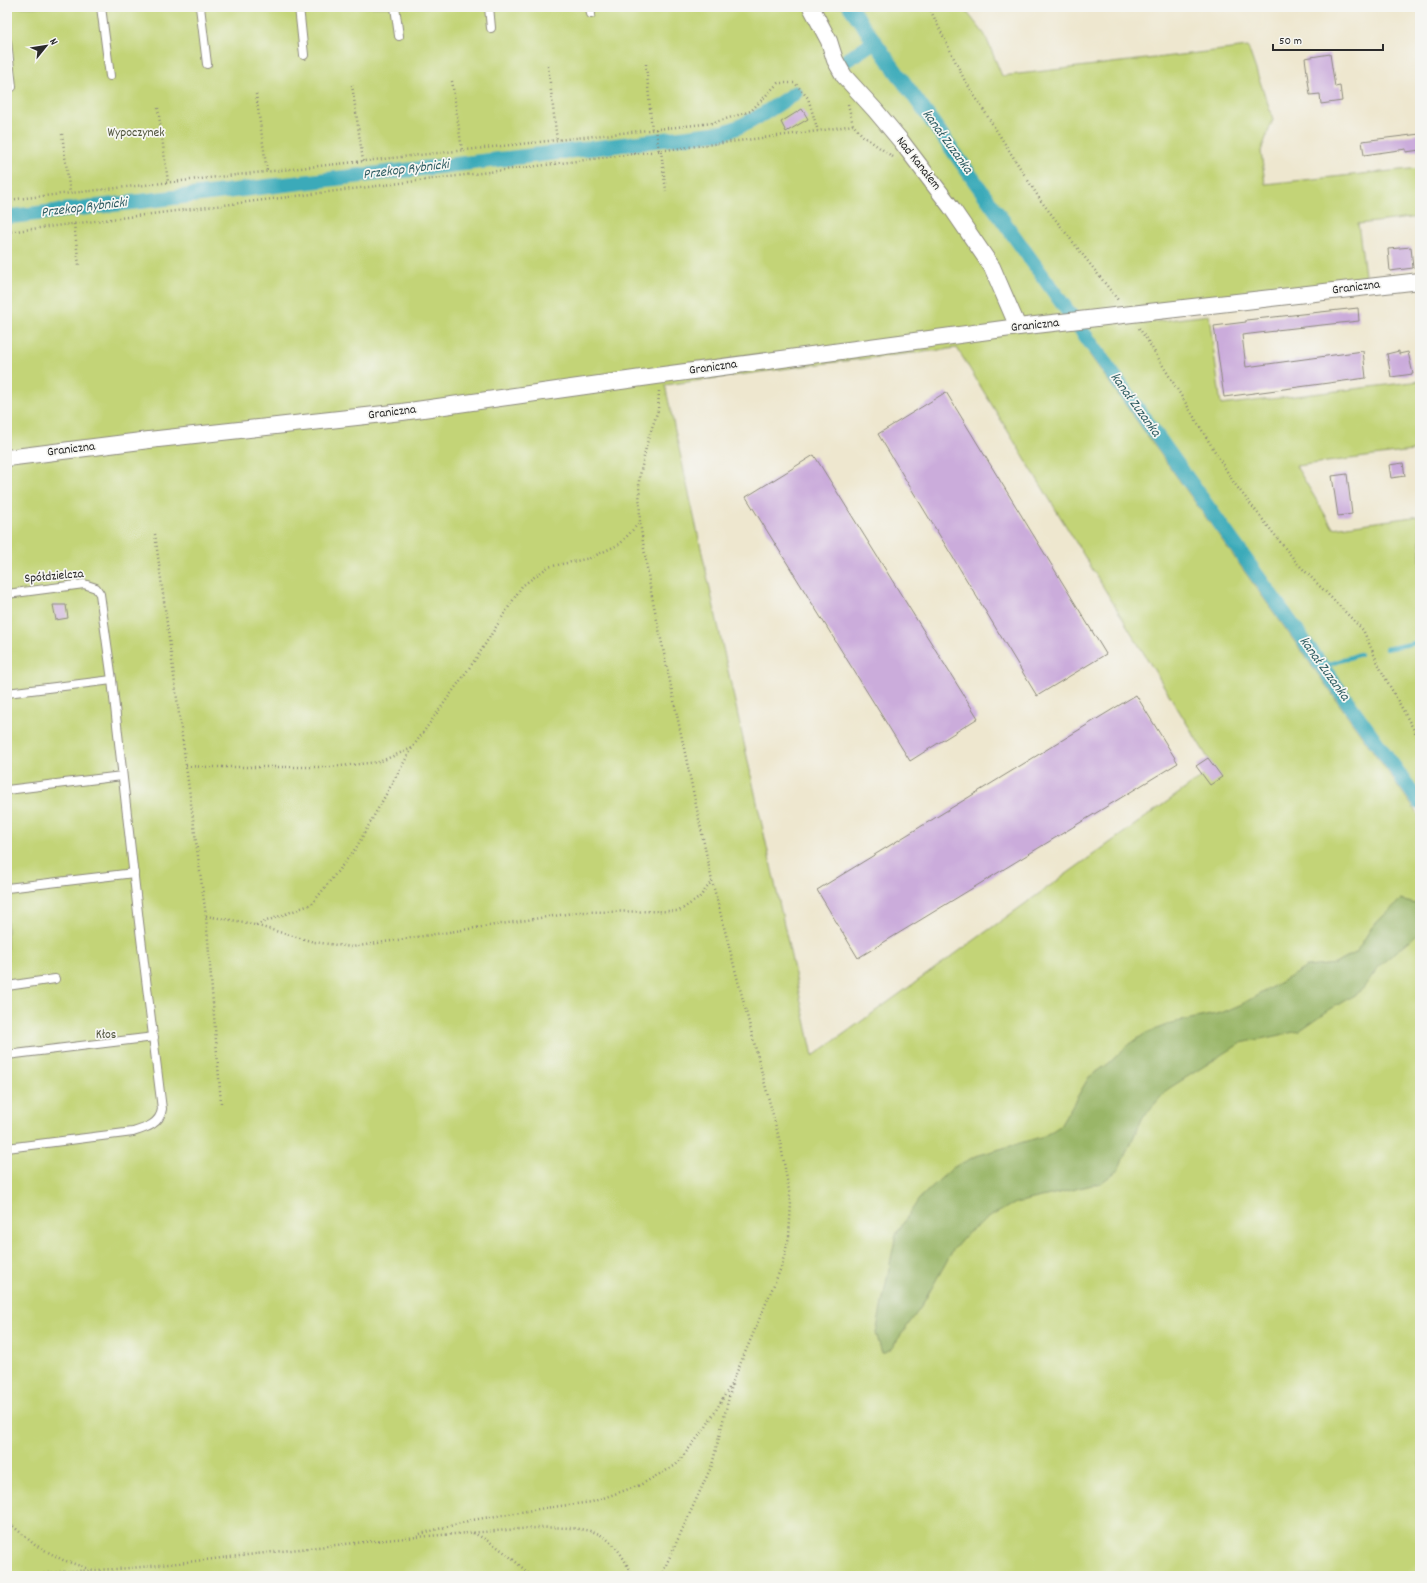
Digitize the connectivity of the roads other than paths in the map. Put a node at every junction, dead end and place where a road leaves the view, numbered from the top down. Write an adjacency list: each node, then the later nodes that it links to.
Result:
1 (102, 7): 12 (lane)
2 (200, 7): 11 (lane)
3 (299, 7): 10 (lane)
4 (395, 7): 8 (lane)
5 (489, 7): 7 (lane)
6 (811, 7): 15 (street, Nad Kanałem)
7 (491, 28)
8 (399, 36)
9 (7, 42): 13 (lane)
10 (304, 55)
11 (207, 64)
12 (110, 76)
13 (12, 87)
14 (1420, 281): 15 (street, Graniczna)
15 (1018, 327): 16 (street, Graniczna)
16 (7, 458)
17 (7, 594): 18 (lane, Spółdzielcza)
18 (112, 680): 19 (lane); 20 (lane)
19 (7, 693)
20 (122, 776): 21 (lane); 22 (lane)
21 (7, 790)
22 (134, 873): 23 (lane); 26 (lane)
23 (7, 888)
24 (55, 979): 25 (lane)
25 (7, 986)
26 (154, 1037): 27 (lane); 28 (lane)
27 (7, 1055)
28 (7, 1148)

